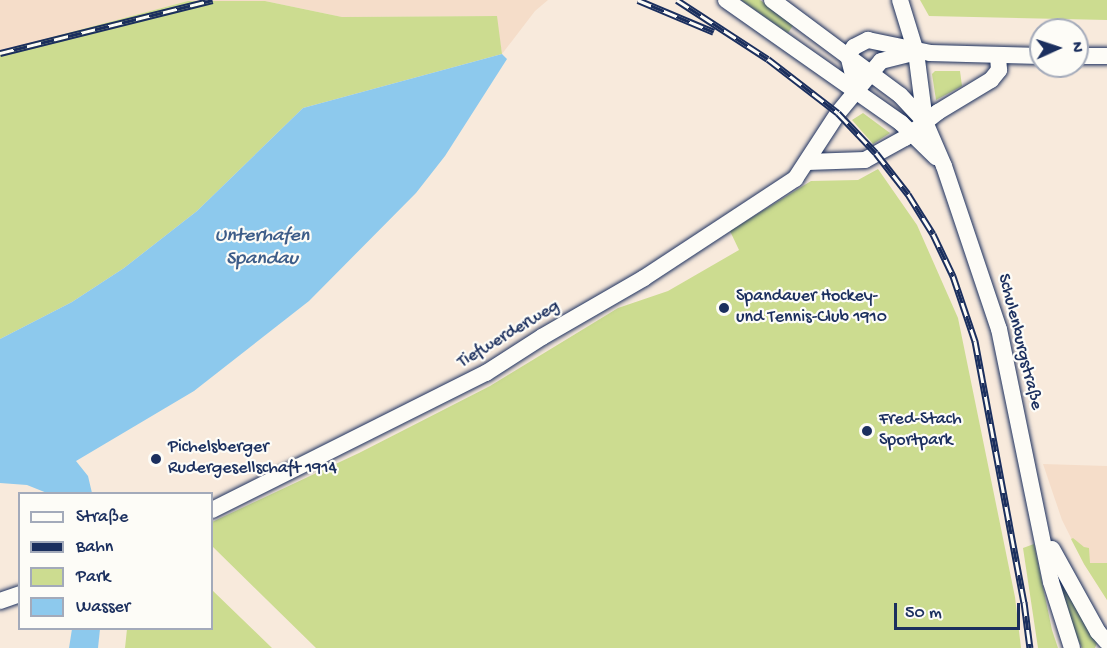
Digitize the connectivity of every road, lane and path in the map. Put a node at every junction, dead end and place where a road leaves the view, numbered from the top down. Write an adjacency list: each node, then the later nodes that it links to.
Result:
1 (726, 0): 11 (street, Schulenburgstraße)
2 (772, 0): 5 (street, Schulenburgstraße)
3 (900, 0): 4 (street)
4 (916, 52): 5 (street, Tiefwerderweg); 6 (street, Tiefwerderweg); 10 (street, Tiefwerderweg); 12 (street)
5 (848, 55): 10 (street, Schulenburgstraße); 11 (street)
6 (998, 56): 7 (street, Tiefwerderweg); 12 (street)
7 (1029, 56)
8 (1089, 56): 9 (street)
9 (1107, 56)
10 (872, 73): 11 (street, Tiefwerderweg); 12 (street, Schulenburgstraße)
11 (857, 91): 12 (street, Schulenburgstraße); 13 (street, Tiefwerderweg)
12 (919, 127): 13 (street); 15 (street, Schulenburgstraße)
13 (807, 162): 14 (street, Tiefwerderweg)
14 (213, 510)
15 (1043, 532): 18 (street, Schulenburgstraße); 19 (street, Schulenburgstraße)
16 (18, 595): 17 (street)
17 (0, 601)
18 (1107, 642)
19 (1072, 648)

